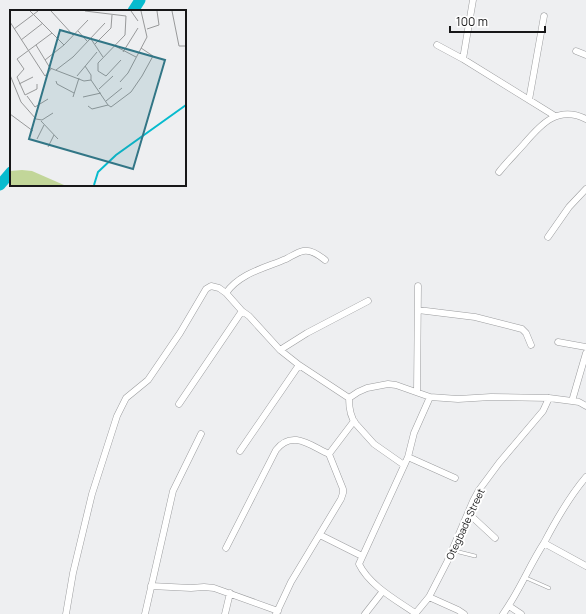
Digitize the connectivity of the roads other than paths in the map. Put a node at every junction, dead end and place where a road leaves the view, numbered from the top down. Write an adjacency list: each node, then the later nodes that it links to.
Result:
1 (473, 0): 6 (street)
2 (544, 16): 7 (street)
3 (437, 45): 6 (street)
4 (576, 51): 5 (street)
5 (586, 55)
6 (463, 59): 7 (street)
7 (529, 100): 8 (street)
8 (555, 116): 9 (street); 10 (street)
9 (586, 119)
10 (499, 172)
11 (586, 189): 12 (street)
12 (548, 237)
13 (325, 260): 15 (street)
14 (418, 286): 17 (street)
15 (226, 293): 18 (street); 58 (street)
16 (368, 301): 22 (street)
17 (418, 310): 20 (street); 25 (street)
18 (242, 311): 22 (street); 30 (street)
19 (558, 342): 21 (street)
20 (531, 345)
21 (586, 347)
22 (280, 350): 24 (street)
23 (586, 353): 29 (street)
24 (299, 365): 27 (street); 34 (street)
25 (417, 392): 26 (street); 27 (street)
26 (430, 397): 28 (street); 36 (street)
27 (349, 398): 32 (street)
28 (549, 398): 29 (street); 40 (street, Otegbade Street)
29 (572, 401): 31 (street)
30 (179, 404)
31 (586, 406)
32 (354, 421): 35 (street); 37 (street)
33 (201, 434): 50 (street)
34 (240, 451)
35 (329, 454): 41 (street); 44 (street)
36 (408, 457): 37 (street); 39 (street)
37 (404, 465): 46 (street)
38 (586, 477): 43 (street)
39 (455, 478)
40 (468, 513): 42 (street); 45 (street, Otegbade Street)
41 (320, 535): 46 (street); 56 (street)
42 (495, 538)
43 (544, 543): 48 (street); 49 (street)
44 (226, 548)
45 (451, 550): 47 (lane); 54 (street, Otegbade Street)
46 (362, 556): 52 (street)
47 (475, 556)
48 (586, 566)
49 (524, 577): 51 (lane); 55 (street)
50 (151, 586): 53 (street); 59 (street)
51 (549, 588)
52 (382, 591): 57 (street); 61 (street)
53 (230, 593): 56 (street); 60 (street)
54 (429, 597): 57 (street, Otegbade Street); 62 (street)
55 (509, 606): 63 (street); 64 (street)
56 (277, 612)
57 (415, 613)
58 (66, 614)
59 (145, 614)
60 (224, 614)
61 (365, 614)
62 (464, 614)
63 (503, 614)
64 (521, 614)

